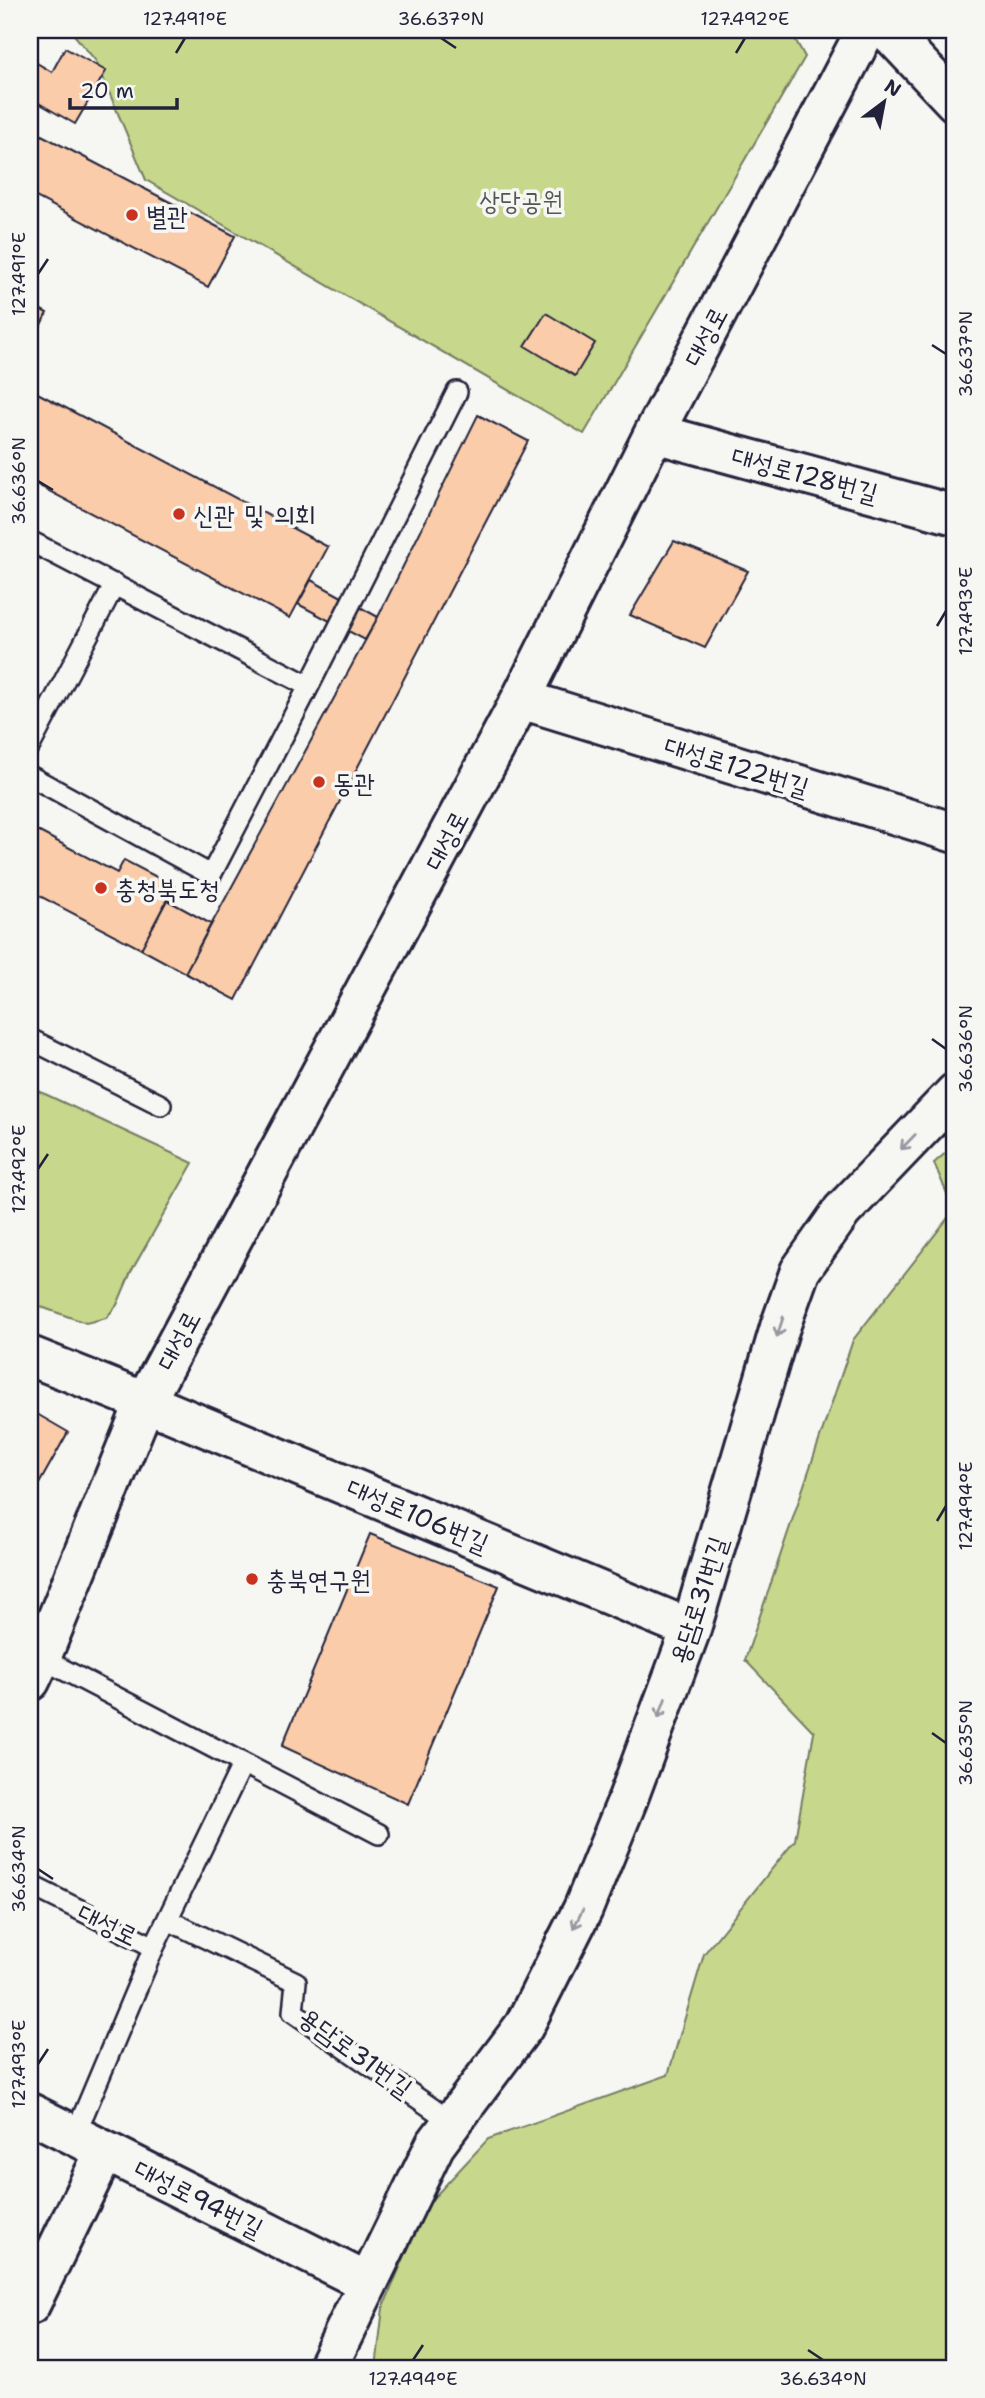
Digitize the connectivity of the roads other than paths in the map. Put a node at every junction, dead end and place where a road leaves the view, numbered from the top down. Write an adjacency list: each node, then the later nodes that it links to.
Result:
1 (866, 30): 5 (street, 대성로)
2 (887, 30): 3 (street)
3 (955, 102)
4 (457, 392): 9 (lane)
5 (654, 433): 6 (street, 대성로128번길); 10 (street, 대성로)
6 (955, 515)
7 (30, 541): 8 (lane)
8 (115, 584): 9 (lane); 11 (lane)
9 (309, 686): 12 (lane)
10 (521, 699): 13 (street, 대성로122번길); 18 (street, 대성로)
11 (30, 746)
12 (30, 776)
13 (954, 830)
14 (30, 1039): 16 (lane)
15 (955, 1094): 19 (street, 용담로31번길, one-way to 19)
16 (161, 1105)
17 (30, 1356): 18 (street, 대성로106번길)
18 (145, 1402): 19 (street, 대성로106번길); 20 (street, 대성로)
19 (691, 1629): 27 (street, 용담로31번길, one-way to 27)
20 (36, 1669): 21 (lane, 대성로)
21 (243, 1763): 22 (lane, 대성로); 24 (lane, 대성로)
22 (379, 1834)
23 (30, 1885): 25 (lane, 대성로)
24 (168, 1920): 25 (lane, 대성로); 27 (lane, 용담로31번길)
25 (155, 1947): 28 (lane)
26 (30, 2113): 28 (street, 대성로94번길)
27 (452, 2122): 29 (street, 용담로31번길)
28 (90, 2143): 29 (street, 대성로94번길); 30 (street)
29 (368, 2283): 31 (street, 용담로31번길)
30 (30, 2305)
31 (327, 2368)

